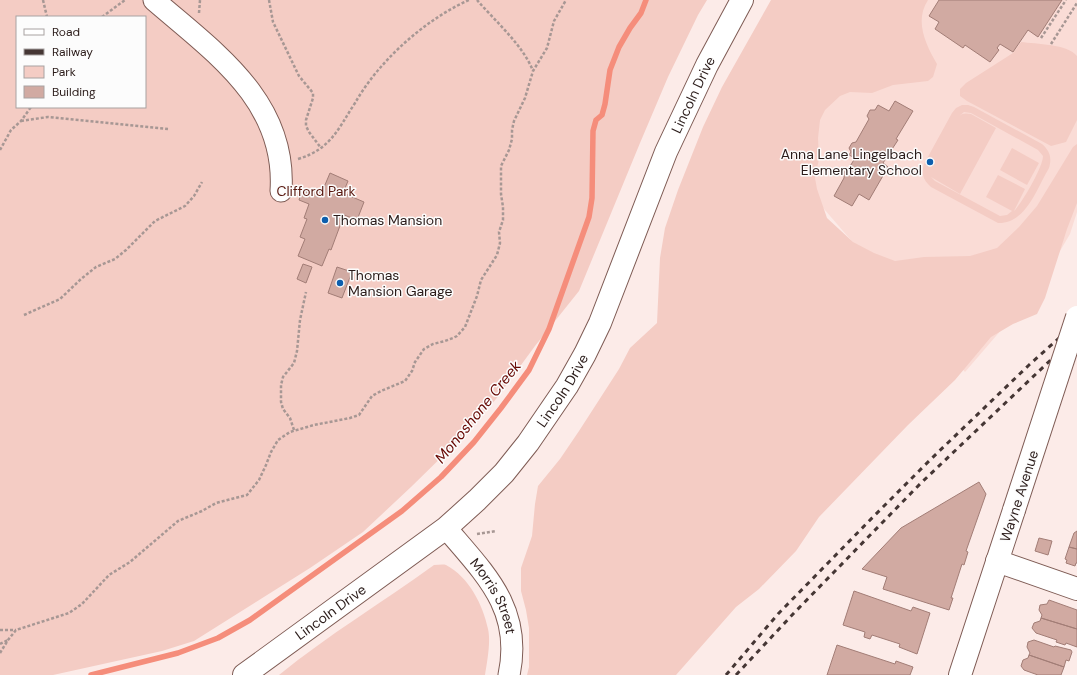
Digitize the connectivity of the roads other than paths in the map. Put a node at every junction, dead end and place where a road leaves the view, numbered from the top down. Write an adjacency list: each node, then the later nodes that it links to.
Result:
1 (154, 0): 3 (street)
2 (742, 0): 5 (main road, Lincoln Drive)
3 (281, 191)
4 (1077, 317): 6 (main road, Wayne Avenue, bridge)
5 (446, 528): 8 (main road, Lincoln Drive); 9 (street, Morris Street)
6 (997, 561): 7 (main road); 10 (main road, Wayne Avenue)
7 (1077, 589)
8 (244, 675)
9 (510, 675)
10 (960, 675)

